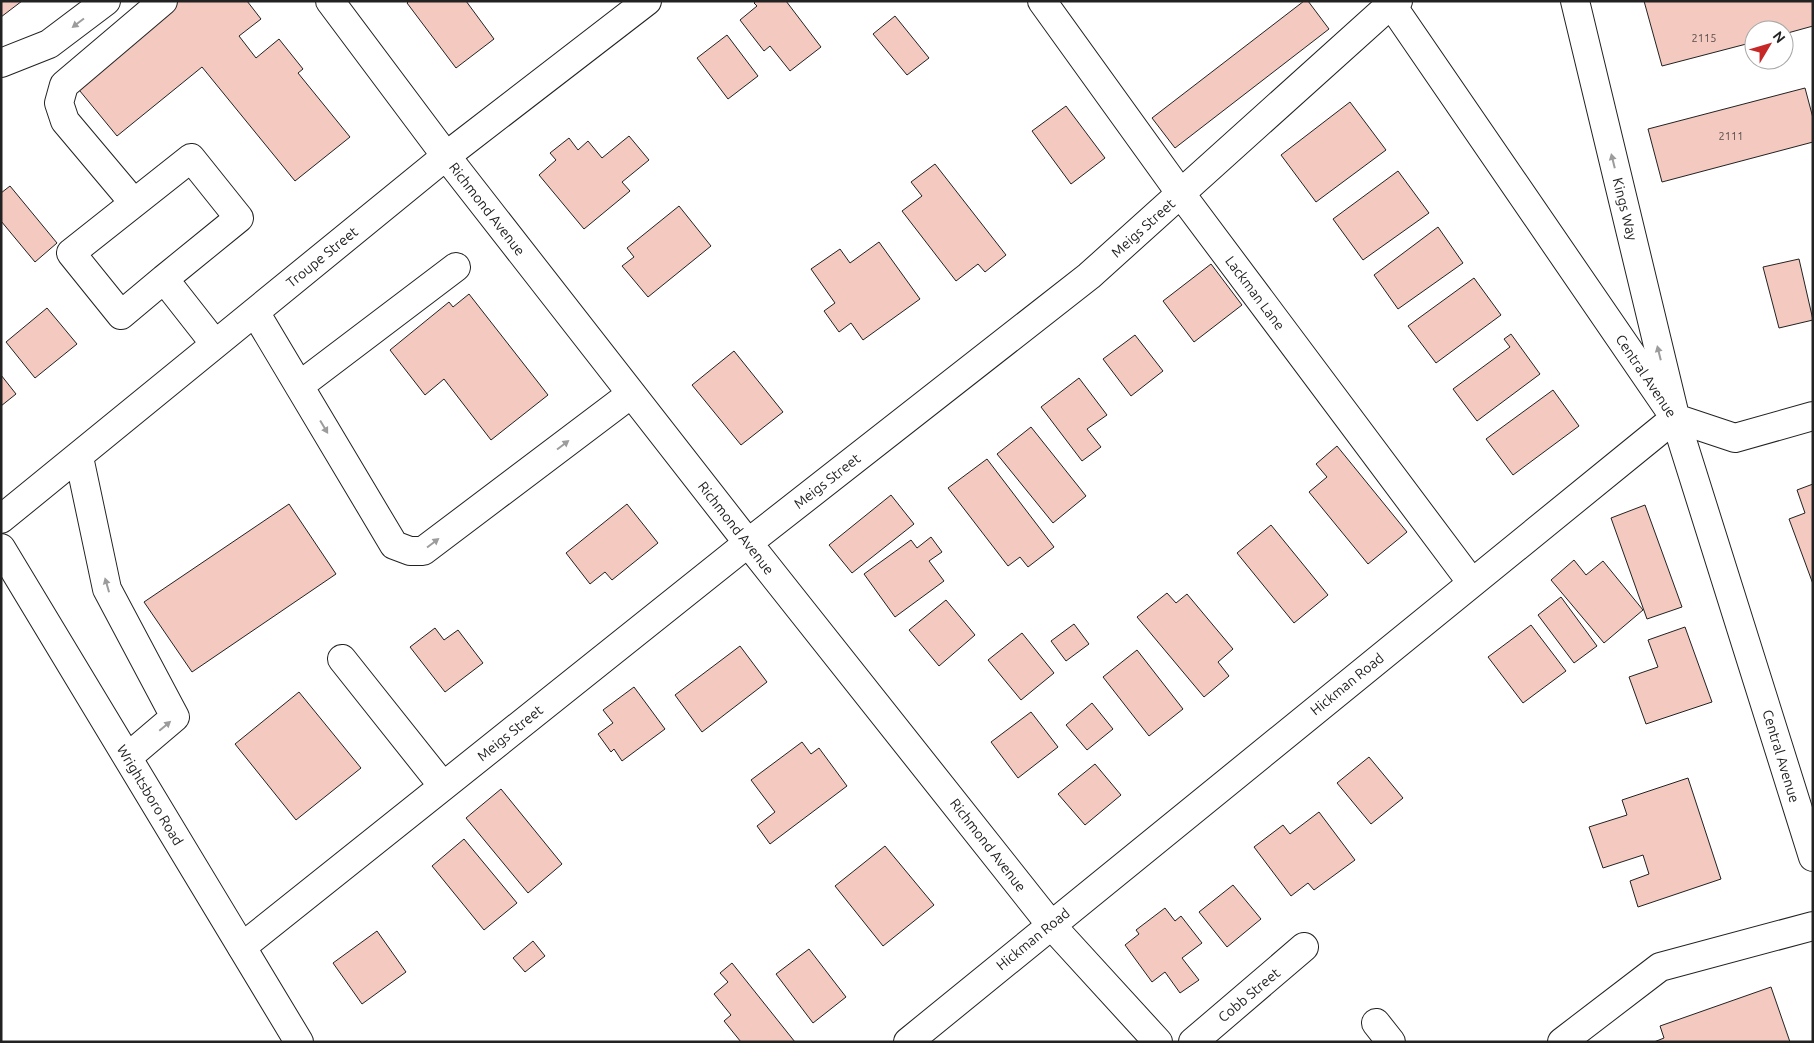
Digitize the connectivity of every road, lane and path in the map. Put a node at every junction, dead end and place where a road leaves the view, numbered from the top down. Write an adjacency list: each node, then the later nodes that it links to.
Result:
1 (106, 1): 8 (street, one-way to 8)
2 (163, 1): 11 (street)
3 (330, 1): 9 (street, Richmond Avenue)
4 (647, 1): 9 (street, Troupe Street)
5 (1042, 1): 10 (street, Lackman Lane)
6 (1574, 1): 19 (street, Kings Way, one-way to 6)
7 (1392, 2): 10 (street, Meigs Street); 19 (street, Central Avenue)
8 (1, 63)
9 (446, 156): 14 (street, Troupe Street); 17 (street, Richmond Avenue)
10 (1180, 194): 22 (street, Meigs Street); 24 (street, Lackman Lane)
11 (134, 203): 13 (street); 13 (street)
12 (456, 266): 16 (street)
13 (164, 279): 15 (street)
14 (255, 312): 15 (street, Troupe Street); 16 (street)
15 (215, 344): 20 (street, Troupe Street)
16 (299, 386): 17 (street, one-way to 17)
17 (632, 394): 22 (street, Richmond Avenue)
18 (1813, 416): 19 (street)
19 (1675, 418): 24 (street, Hickman Road); 28 (street, Central Avenue)
20 (79, 457): 21 (street, Troupe Street); 26 (street, one-way to 20)
21 (1, 518)
22 (748, 543): 27 (street, Meigs Street); 29 (street, Richmond Avenue)
23 (1, 548): 26 (street, Wrightsboro Road)
24 (1472, 583): 29 (street, Hickman Road)
25 (342, 659): 27 (street)
26 (128, 757): 31 (street, Wrightsboro Road)
27 (443, 786): 31 (street, Meigs Street)
28 (1813, 857)
29 (1051, 925): 34 (street, Hickman Road); 35 (street, Richmond Avenue)
30 (1813, 926): 37 (street)
31 (242, 947): 33 (street, Wrightsboro Road)
32 (1304, 947): 36 (street, Cobb Street)
33 (299, 1042)
34 (908, 1042)
35 (1158, 1042)
36 (1193, 1042)
37 (1562, 1042)

